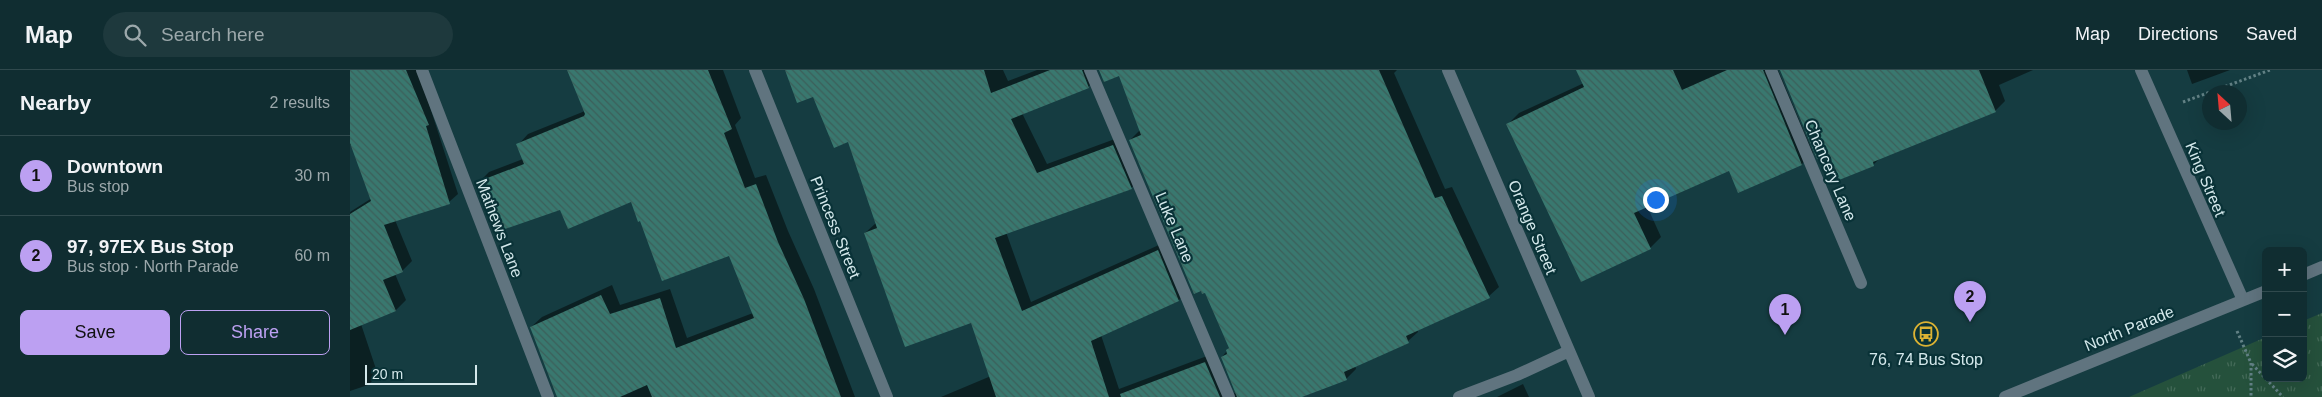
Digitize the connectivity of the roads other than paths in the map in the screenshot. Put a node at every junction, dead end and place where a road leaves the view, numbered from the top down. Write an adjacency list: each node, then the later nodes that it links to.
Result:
1 (422, 70): 13 (street, Mathews Lane)
2 (755, 70): 14 (street, Princess Street)
3 (1090, 70): 15 (street, Luke Lane)
4 (1448, 70): 12 (street, Orange Street)
5 (1771, 70): 9 (street, Chancery Lane)
6 (2141, 70): 11 (street, King Street)
7 (2322, 268): 8 (street)
8 (2307, 274)
9 (1860, 283)
10 (2263, 292): 11 (street, North Parade)
11 (2243, 300): 18 (street, North Parade)
12 (1568, 351): 16 (street); 17 (street, Orange Street)
13 (548, 397)
14 (887, 397)
15 (1230, 397)
16 (1460, 397)
17 (1589, 397)
18 (2005, 397)

